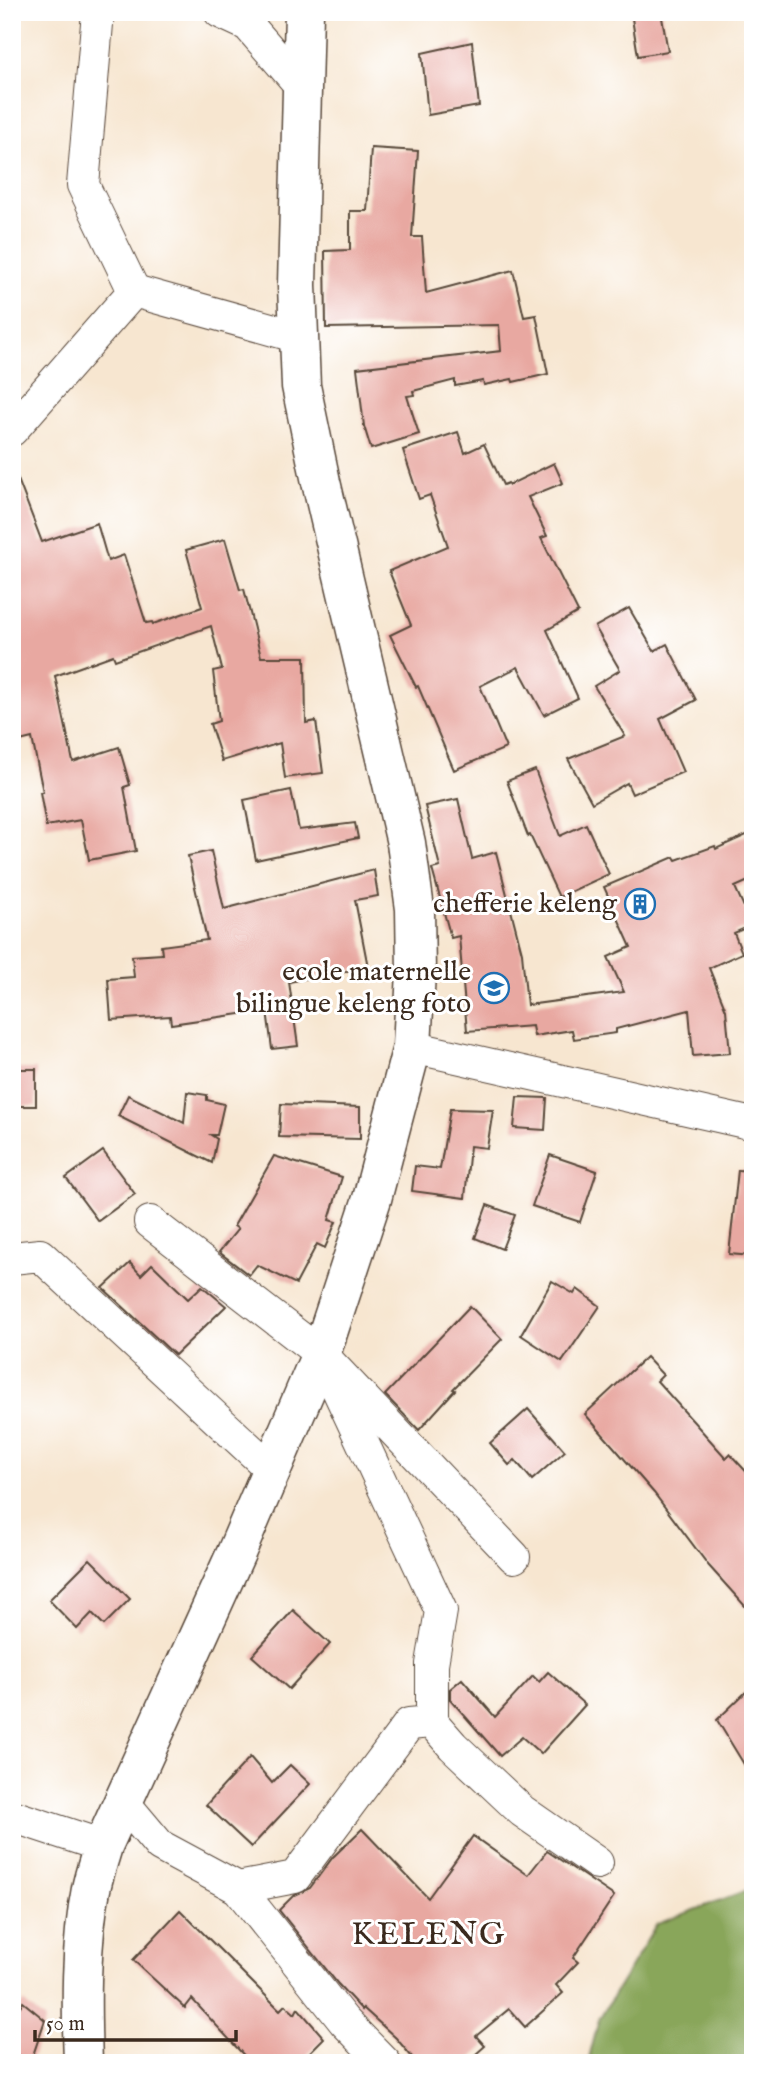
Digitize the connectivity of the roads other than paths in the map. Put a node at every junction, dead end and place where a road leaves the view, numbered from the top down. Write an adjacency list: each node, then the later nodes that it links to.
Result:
1 (98, 12): 5 (street)
2 (220, 12): 4 (street)
3 (304, 12): 4 (main road)
4 (302, 86): 6 (main road)
5 (134, 290): 6 (street); 7 (street)
6 (299, 337): 8 (main road)
7 (12, 430)
8 (411, 1047): 9 (street); 12 (main road)
9 (753, 1124)
10 (150, 1222): 12 (street)
11 (12, 1258): 13 (street)
12 (321, 1354): 13 (main road); 14 (street); 15 (street)
13 (272, 1470): 16 (main road)
14 (514, 1557)
15 (432, 1722): 19 (street); 20 (street)
16 (123, 1802): 18 (main road); 20 (street)
17 (12, 1815): 18 (street)
18 (103, 1846): 21 (main road)
19 (597, 1863)
20 (238, 1888): 22 (street)
21 (83, 2063)
22 (384, 2063)

